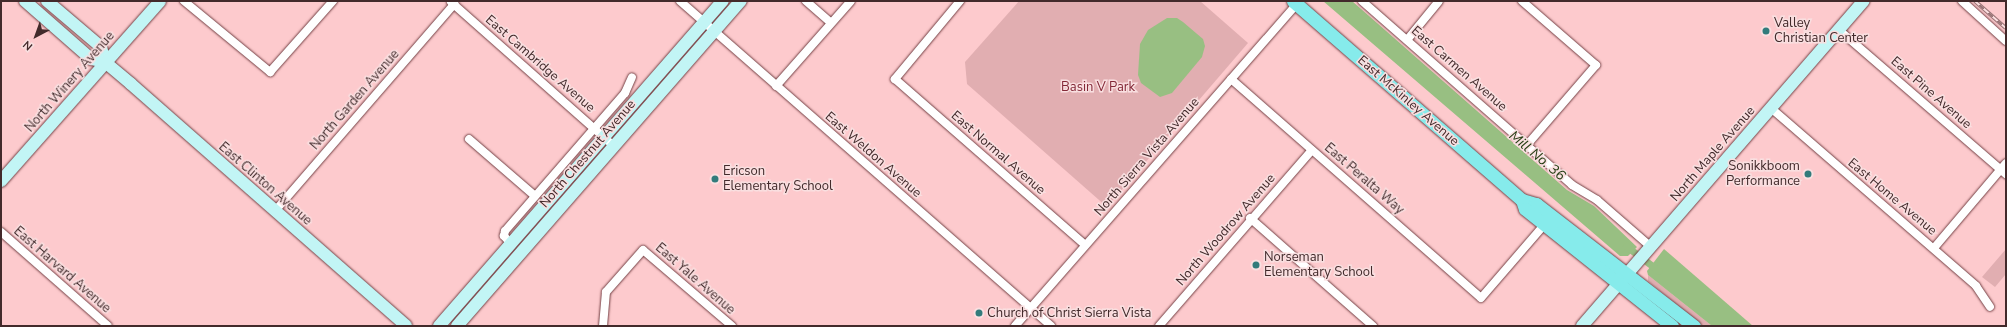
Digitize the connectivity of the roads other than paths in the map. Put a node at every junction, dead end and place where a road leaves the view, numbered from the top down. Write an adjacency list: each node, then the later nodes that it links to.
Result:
1 (25, 1): 25 (main road)
2 (47, 1): 25 (main road)
3 (160, 1): 25 (main road, North Winery Avenue)
4 (184, 1): 5 (street)
5 (333, 1)
6 (680, 1): 19 (street, East Weldon Avenue)
7 (723, 1): 19 (main road, North Chestnut Avenue)
8 (741, 1): 22 (main road, North Chestnut Avenue)
9 (806, 1): 20 (street)
10 (851, 1): 20 (street)
11 (960, 1): 45 (street, East Normal Avenue)
12 (1362, 1): 23 (street, East Carmen Avenue)
13 (1440, 1): 23 (street)
14 (1522, 1): 33 (street)
15 (1864, 1): 21 (main road, North Maple Avenue)
16 (1962, 1): 24 (street)
17 (1295, 2): 27 (street, North Sierra Vista Avenue); 39 (main road, East McKinley Avenue)
18 (452, 3): 30 (street, East Cambridge Avenue); 40 (street, North Garden Avenue)
19 (705, 22): 22 (street, East Weldon Avenue); 31 (main road, North Chestnut Avenue)
20 (831, 23): 28 (street)
21 (1839, 30): 29 (main road, North Maple Avenue); 36 (street, East Pine Avenue)
22 (715, 31): 28 (street, East Weldon Avenue); 34 (main road, North Chestnut Avenue)
23 (1407, 40): 33 (street, East Carmen Avenue)
24 (2006, 41)
25 (105, 62): 37 (main road, North Winery Avenue); 40 (main road, East Clinton Avenue)
26 (632, 77): 30 (street, North Chestnut Avenue)
27 (1231, 79): 35 (street, East Peralta Way); 45 (street, North Sierra Vista Avenue)
28 (776, 86): 50 (street, East Weldon Avenue)
29 (1772, 109): 46 (main road, North Maple Avenue); 47 (street, East Home Avenue)
30 (594, 128): 31 (street, East Cambridge Avenue); 38 (street, North Chestnut Avenue)
31 (604, 137): 34 (street, East Cambridge Avenue); 44 (main road, North Chestnut Avenue)
32 (469, 139): 38 (street)
33 (1527, 145): 46 (street, East Carmen Avenue)
34 (614, 146): 54 (main road, North Chestnut Avenue)
35 (1312, 150): 41 (street, North Woodrow Avenue); 42 (street, East Peralta Way)
36 (2004, 169): 47 (street)
37 (1, 181)
38 (535, 196): 44 (street, North Chestnut Avenue)
39 (1522, 200): 42 (main road, East McKinley Avenue); 48 (main road, East McKinley Avenue)
40 (275, 211): 52 (main road, East Clinton Avenue)
41 (1250, 218): 59 (street, North Woodrow Avenue); 60 (street)
42 (1544, 225): 48 (main road, East McKinley Avenue)
43 (1, 232): 51 (street, East Harvard Avenue)
44 (511, 244): 53 (main road, North Chestnut Avenue)
45 (1085, 245): 50 (street, North Sierra Vista Avenue)
46 (1651, 247): 48 (main road, North Maple Avenue)
47 (1934, 248): 49 (street, East Home Avenue)
48 (1627, 274): 61 (main road, North Maple Avenue); 62 (main road, East McKinley Avenue); 63 (main road, East McKinley Avenue)
49 (1990, 307)
50 (1031, 308): 57 (street, North Sierra Vista Avenue); 58 (street, East Weldon Avenue)
51 (108, 326)
52 (406, 326)
53 (439, 326)
54 (456, 326)
55 (604, 326): 56 (street, East Yale Avenue)
56 (732, 326)
57 (1015, 326)
58 (1051, 326)
59 (1159, 326)
60 (1373, 326)
61 (1582, 326)
62 (1672, 326)
63 (1694, 326)

